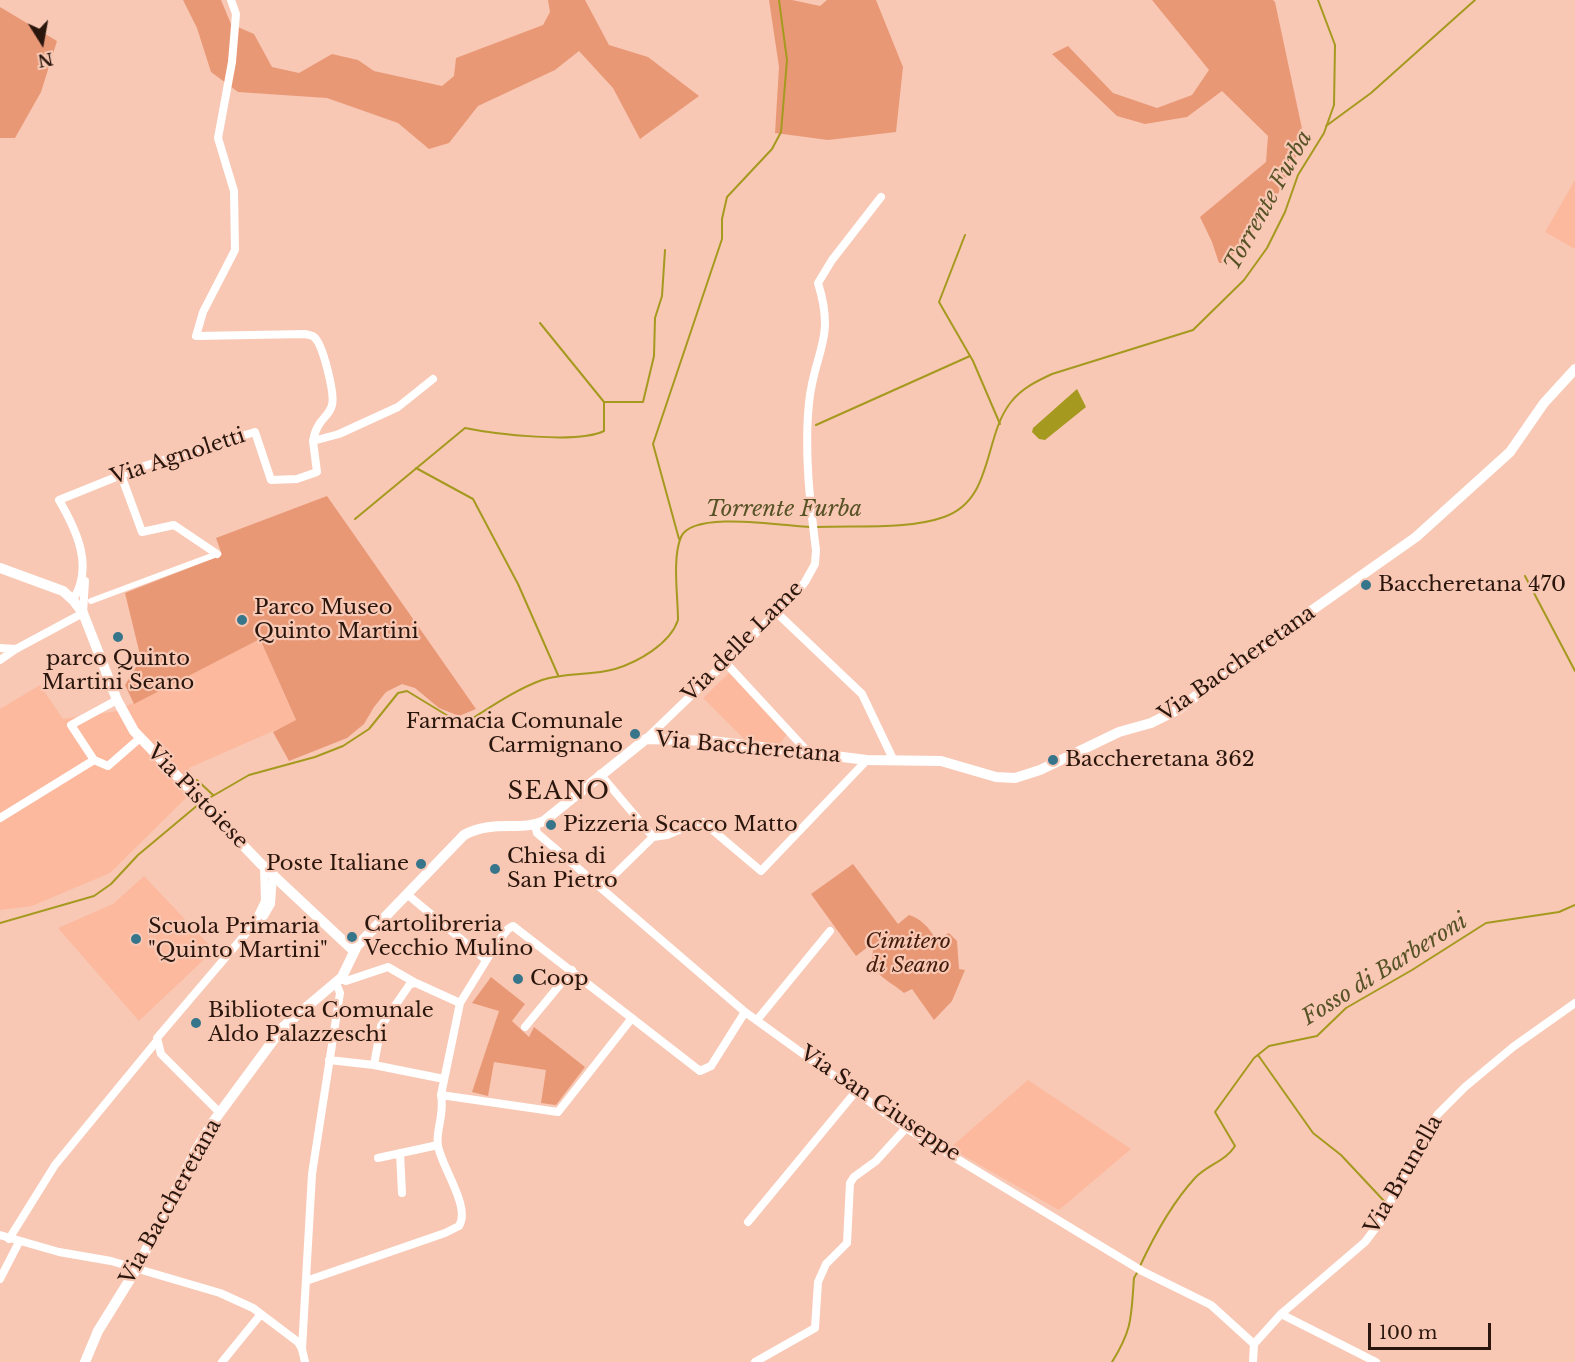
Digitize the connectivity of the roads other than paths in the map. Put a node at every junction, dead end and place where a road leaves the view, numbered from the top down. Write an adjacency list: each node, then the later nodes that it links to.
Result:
1 (231, 0): 5 (street)
2 (881, 197): 13 (street, Via delle Lame)
3 (1575, 369): 23 (street, Via Baccheretana)
4 (433, 379): 5 (street)
5 (313, 441): 6 (street, Via Agnoletti)
6 (121, 475): 7 (street); 9 (street, Via Agnoletti)
7 (217, 554): 11 (street)
8 (0, 568): 10 (street, Via Pistoiese)
9 (84, 572): 10 (street); 12 (street, Via Agnoletti)
10 (73, 600): 12 (street, Via Pistoiese)
11 (91, 601)
12 (83, 613): 15 (street); 18 (street, Via Pistoiese)
13 (778, 614): 17 (street, Via delle Lame); 23 (street)
14 (0, 648): 15 (street)
15 (16, 648): 16 (street)
16 (0, 660)
17 (724, 662): 20 (street, Via delle Lame); 21 (street)
18 (117, 700): 19 (street, Via Pistoiese); 24 (street)
19 (140, 738): 24 (street); 29 (street, Via Pistoiese)
20 (646, 739): 21 (street, Via Baccheretana); 25 (street, Via Baccheretana)
21 (807, 751): 22 (street, Via Baccheretana)
22 (867, 759): 23 (street, Via Baccheretana); 28 (street)
23 (893, 759)
24 (94, 760): 26 (street)
25 (600, 774): 27 (street, Via Baccheretana); 28 (street)
26 (0, 818)
27 (536, 828): 31 (street, Via San Giuseppe); 33 (street, Via Baccheretana)
28 (653, 837): 31 (street)
29 (264, 867): 30 (street, Via Pistoiese); 35 (street)
30 (273, 875): 32 (street, Via Pistoiese); 34 (street)
31 (601, 888): 44 (street, Via San Giuseppe)
32 (287, 890): 34 (street); 37 (street, Via Pistoiese)
33 (408, 895): 37 (street, Via Baccheretana); 38 (street)
34 (271, 904): 35 (street)
35 (254, 924): 48 (street)
36 (830, 931): 46 (street)
37 (354, 951): 40 (street, Via Baccheretana)
38 (486, 960): 39 (street); 42 (street)
39 (572, 970): 45 (street); 47 (street)
40 (338, 981): 41 (street); 49 (street); 54 (street, Via Baccheretana)
41 (412, 983): 42 (street); 50 (street)
42 (460, 1003): 51 (street)
43 (1575, 1003): 68 (street, Via Brunella)
44 (745, 1012): 45 (street); 46 (street, Via San Giuseppe)
45 (632, 1018): 53 (street)
46 (757, 1020): 52 (street, Via San Giuseppe)
47 (525, 1028)
48 (157, 1045): 54 (street); 62 (street)
49 (329, 1060): 50 (street); 66 (street)
50 (374, 1065): 51 (street)
51 (444, 1079): 53 (street)
52 (857, 1090): 55 (street, Via San Giuseppe); 60 (street)
53 (441, 1095): 56 (street)
54 (220, 1113): 64 (street, Via Baccheretana)
55 (906, 1128): 69 (street, Via San Giuseppe); 74 (street)
56 (438, 1145): 57 (street); 66 (street)
57 (400, 1153): 58 (street); 59 (street)
58 (378, 1158)
59 (402, 1193)
60 (748, 1222)
61 (0, 1235): 62 (street)
62 (9, 1239): 63 (street)
63 (19, 1242): 64 (street); 65 (street)
64 (137, 1268): 67 (street); 71 (street, Via Baccheretana)
65 (0, 1279)
66 (306, 1281): 70 (street)
67 (261, 1314): 70 (street); 72 (street)
68 (1281, 1314): 69 (street, Via Brunella); 76 (street)
69 (1254, 1344): 75 (street)
70 (302, 1349): 73 (street)
71 (85, 1362)
72 (222, 1362)
73 (304, 1362)
74 (755, 1362)
75 (1253, 1362)
76 (1376, 1362)

